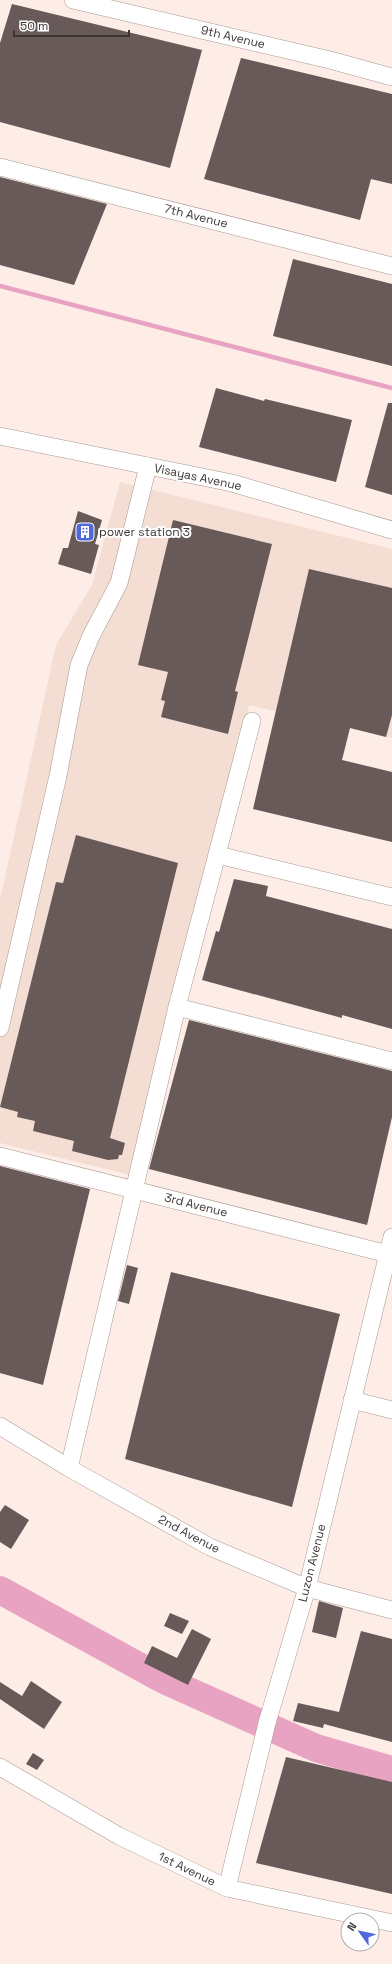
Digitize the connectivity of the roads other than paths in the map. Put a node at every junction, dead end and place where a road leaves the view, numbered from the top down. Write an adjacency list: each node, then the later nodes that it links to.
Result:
1 (73, 0): 2 (street, 9th Avenue)
2 (392, 76)
3 (0, 167): 4 (street, 7th Avenue)
4 (392, 266)
5 (0, 436): 6 (street, Visayas Avenue)
6 (148, 466): 7 (street, Visayas Avenue); 12 (street)
7 (392, 530)
8 (252, 721): 9 (street)
9 (218, 855): 10 (street); 11 (street)
10 (392, 897)
11 (177, 1007): 13 (street); 15 (street)
12 (0, 1028)
13 (392, 1061)
14 (0, 1156): 15 (street, 3rd Avenue)
15 (134, 1189): 17 (street, 3rd Avenue); 21 (street)
16 (392, 1237): 17 (street, Luzon Avenue)
17 (390, 1255): 18 (street, Luzon Avenue)
18 (352, 1400): 19 (street); 22 (street, Luzon Avenue)
19 (392, 1410)
20 (0, 1426): 21 (street, 2nd Avenue)
21 (69, 1468): 22 (street, 2nd Avenue)
22 (307, 1588): 23 (street, 2nd Avenue); 25 (street, Luzon Avenue)
23 (392, 1610)
24 (0, 1767): 25 (street, 1st Avenue)
25 (227, 1888): 26 (street, 1st Avenue)
26 (392, 1923)

